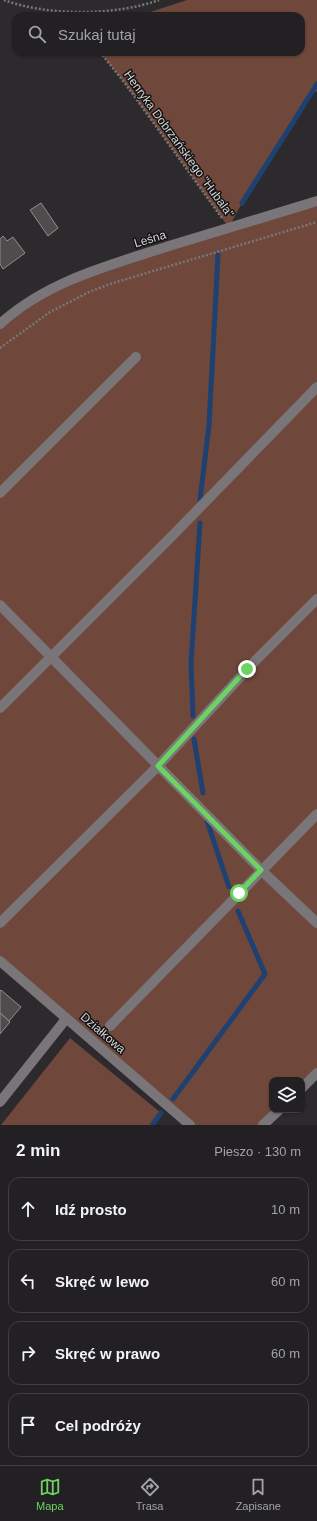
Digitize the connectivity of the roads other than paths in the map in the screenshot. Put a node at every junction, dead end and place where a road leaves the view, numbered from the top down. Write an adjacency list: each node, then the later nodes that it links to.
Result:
1 (317, 201): 2 (street, Leśna)
2 (0, 324)
3 (136, 357): 5 (street)
4 (317, 387): 8 (street)
5 (0, 493)
6 (317, 599): 10 (street)
7 (0, 605): 8 (street)
8 (51, 657): 9 (street); 10 (street)
9 (0, 708)
10 (158, 766): 12 (street); 13 (street)
11 (317, 814): 12 (street)
12 (261, 870): 14 (street); 17 (street)
13 (0, 923)
14 (317, 923)
15 (0, 961): 16 (street, Działkowa)
16 (66, 1018): 20 (street); 22 (street, Działkowa)
17 (110, 1026)
18 (317, 1073): 19 (street)
19 (305, 1085)
20 (0, 1102)
21 (276, 1113): 23 (street)
22 (190, 1125)
23 (263, 1125)

